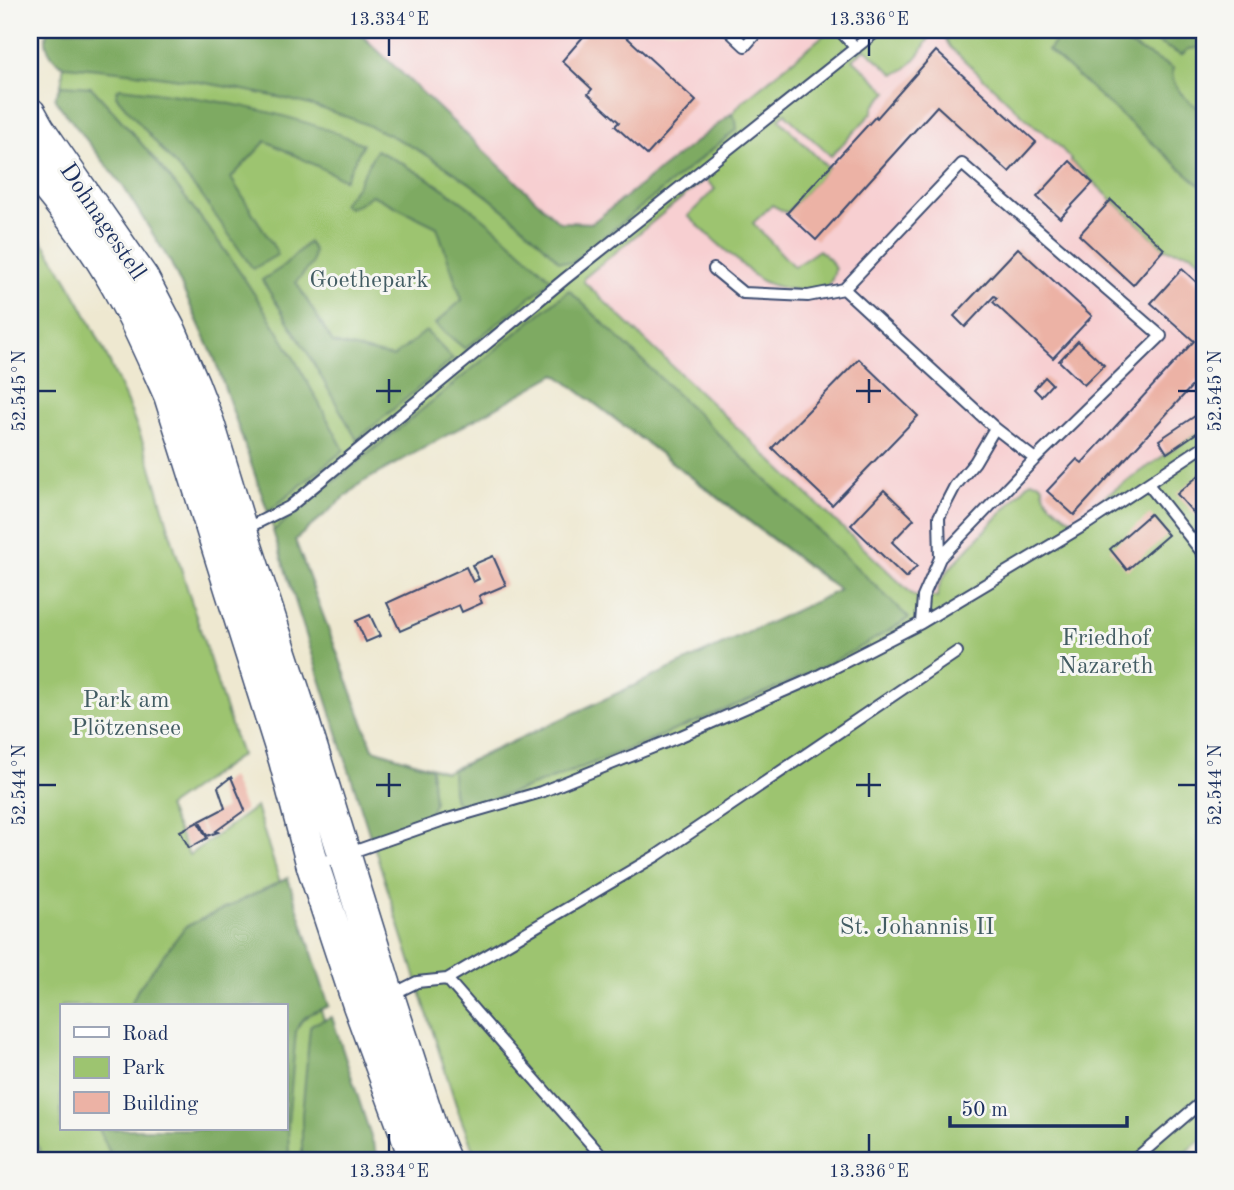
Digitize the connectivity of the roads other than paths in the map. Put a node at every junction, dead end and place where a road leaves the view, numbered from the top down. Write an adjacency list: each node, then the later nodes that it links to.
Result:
1 (728, 30): 2 (lane)
2 (759, 30)
3 (839, 30): 5 (lane)
4 (878, 30): 5 (lane)
5 (856, 48): 15 (lane)
6 (30, 114): 10 (street, Dohnagestell)
7 (30, 165): 10 (street, Dohnagestell)
8 (714, 269): 9 (lane)
9 (844, 289): 11 (lane); 13 (lane)
10 (159, 339): 15 (street, Dohnagestell)
11 (995, 428): 13 (lane); 17 (lane)
12 (1204, 446): 14 (lane)
13 (1035, 459): 17 (lane)
14 (1147, 484): 16 (lane); 18 (lane)
15 (228, 535): 20 (street, Dohnagestell)
16 (1204, 555)
17 (940, 558): 18 (lane)
18 (921, 623): 21 (lane)
19 (957, 652): 23 (lane)
20 (285, 712): 21 (street, Dohnagestell); 22 (street, Dohnagestell)
21 (344, 855): 22 (lane); 24 (street, Dohnagestell)
22 (313, 866): 24 (street, Dohnagestell)
23 (447, 979): 24 (lane); 28 (lane)
24 (373, 1000): 26 (street, Dohnagestell); 27 (street, Dohnagestell)
25 (1204, 1100): 29 (lane)
26 (416, 1160)
27 (444, 1160)
28 (605, 1160)
29 (1134, 1160)

